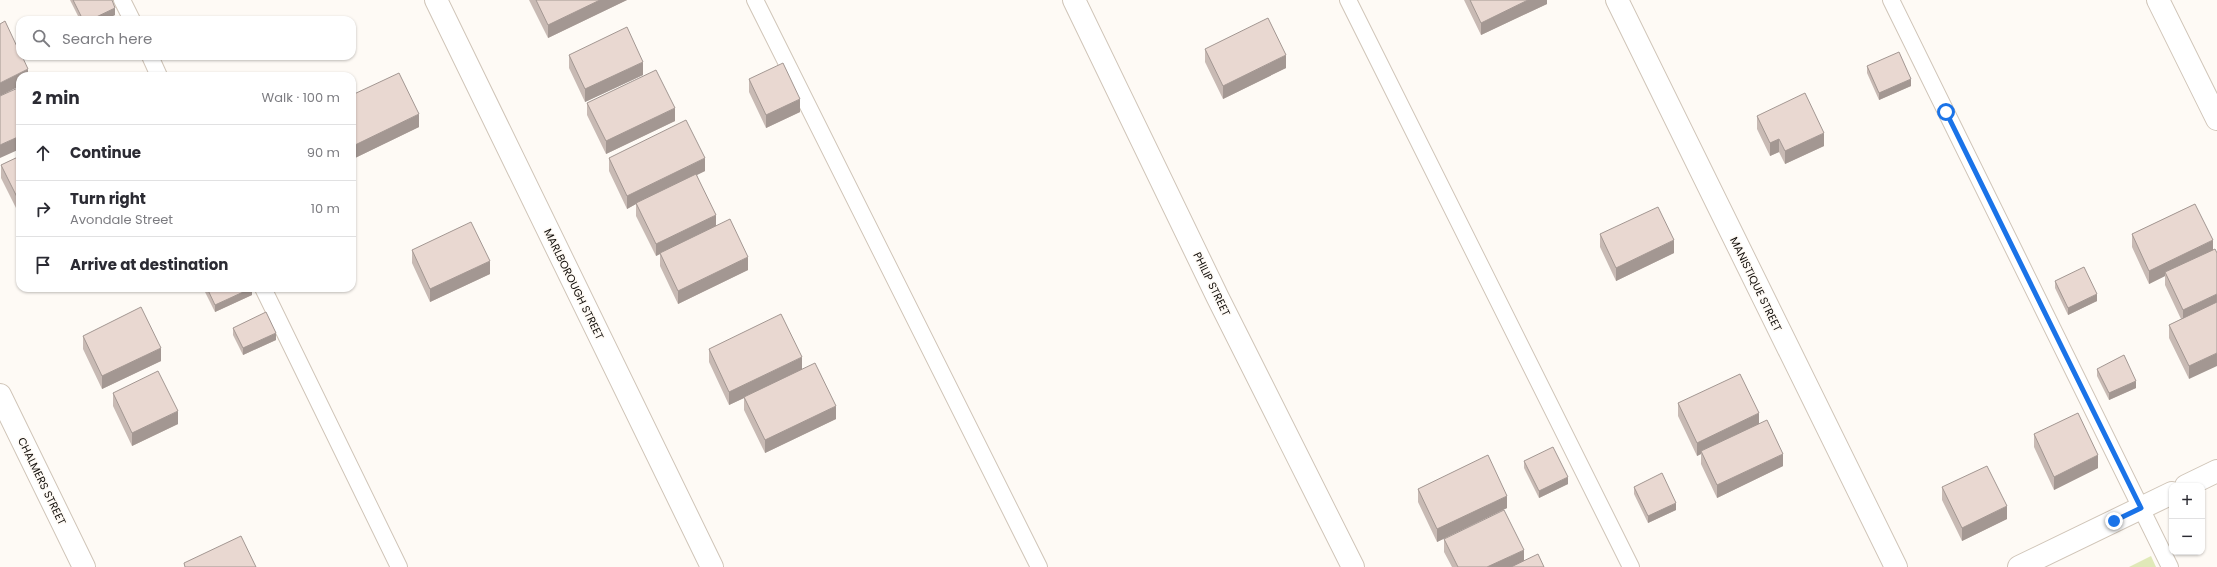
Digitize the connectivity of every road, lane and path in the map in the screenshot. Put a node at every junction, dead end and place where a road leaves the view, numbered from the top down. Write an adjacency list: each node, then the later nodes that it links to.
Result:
1 (122, 0): 9 (lane)
2 (436, 0): 21 (street, MARLBOROUGH STREET)
3 (755, 0): 22 (lane)
4 (1074, 0): 23 (street, PHILIP STREET)
5 (1348, 0): 24 (lane)
6 (1617, 0): 25 (street, MANISTIQUE STREET)
7 (1891, 0): 18 (lane)
8 (2158, 0): 12 (street)
9 (130, 16)
10 (152, 60): 11 (lane)
11 (157, 72)
12 (2217, 119)
13 (265, 292): 20 (lane)
14 (0, 396): 19 (street, CHALMERS STREET)
15 (2217, 471): 16 (street)
16 (2192, 483)
17 (2169, 494): 18 (street)
18 (2141, 508): 26 (street); 27 (lane)
19 (84, 567)
20 (399, 567)
21 (712, 567)
22 (1039, 567)
23 (1354, 567)
24 (1631, 567)
25 (1896, 567)
26 (2019, 567)
27 (2170, 567)

